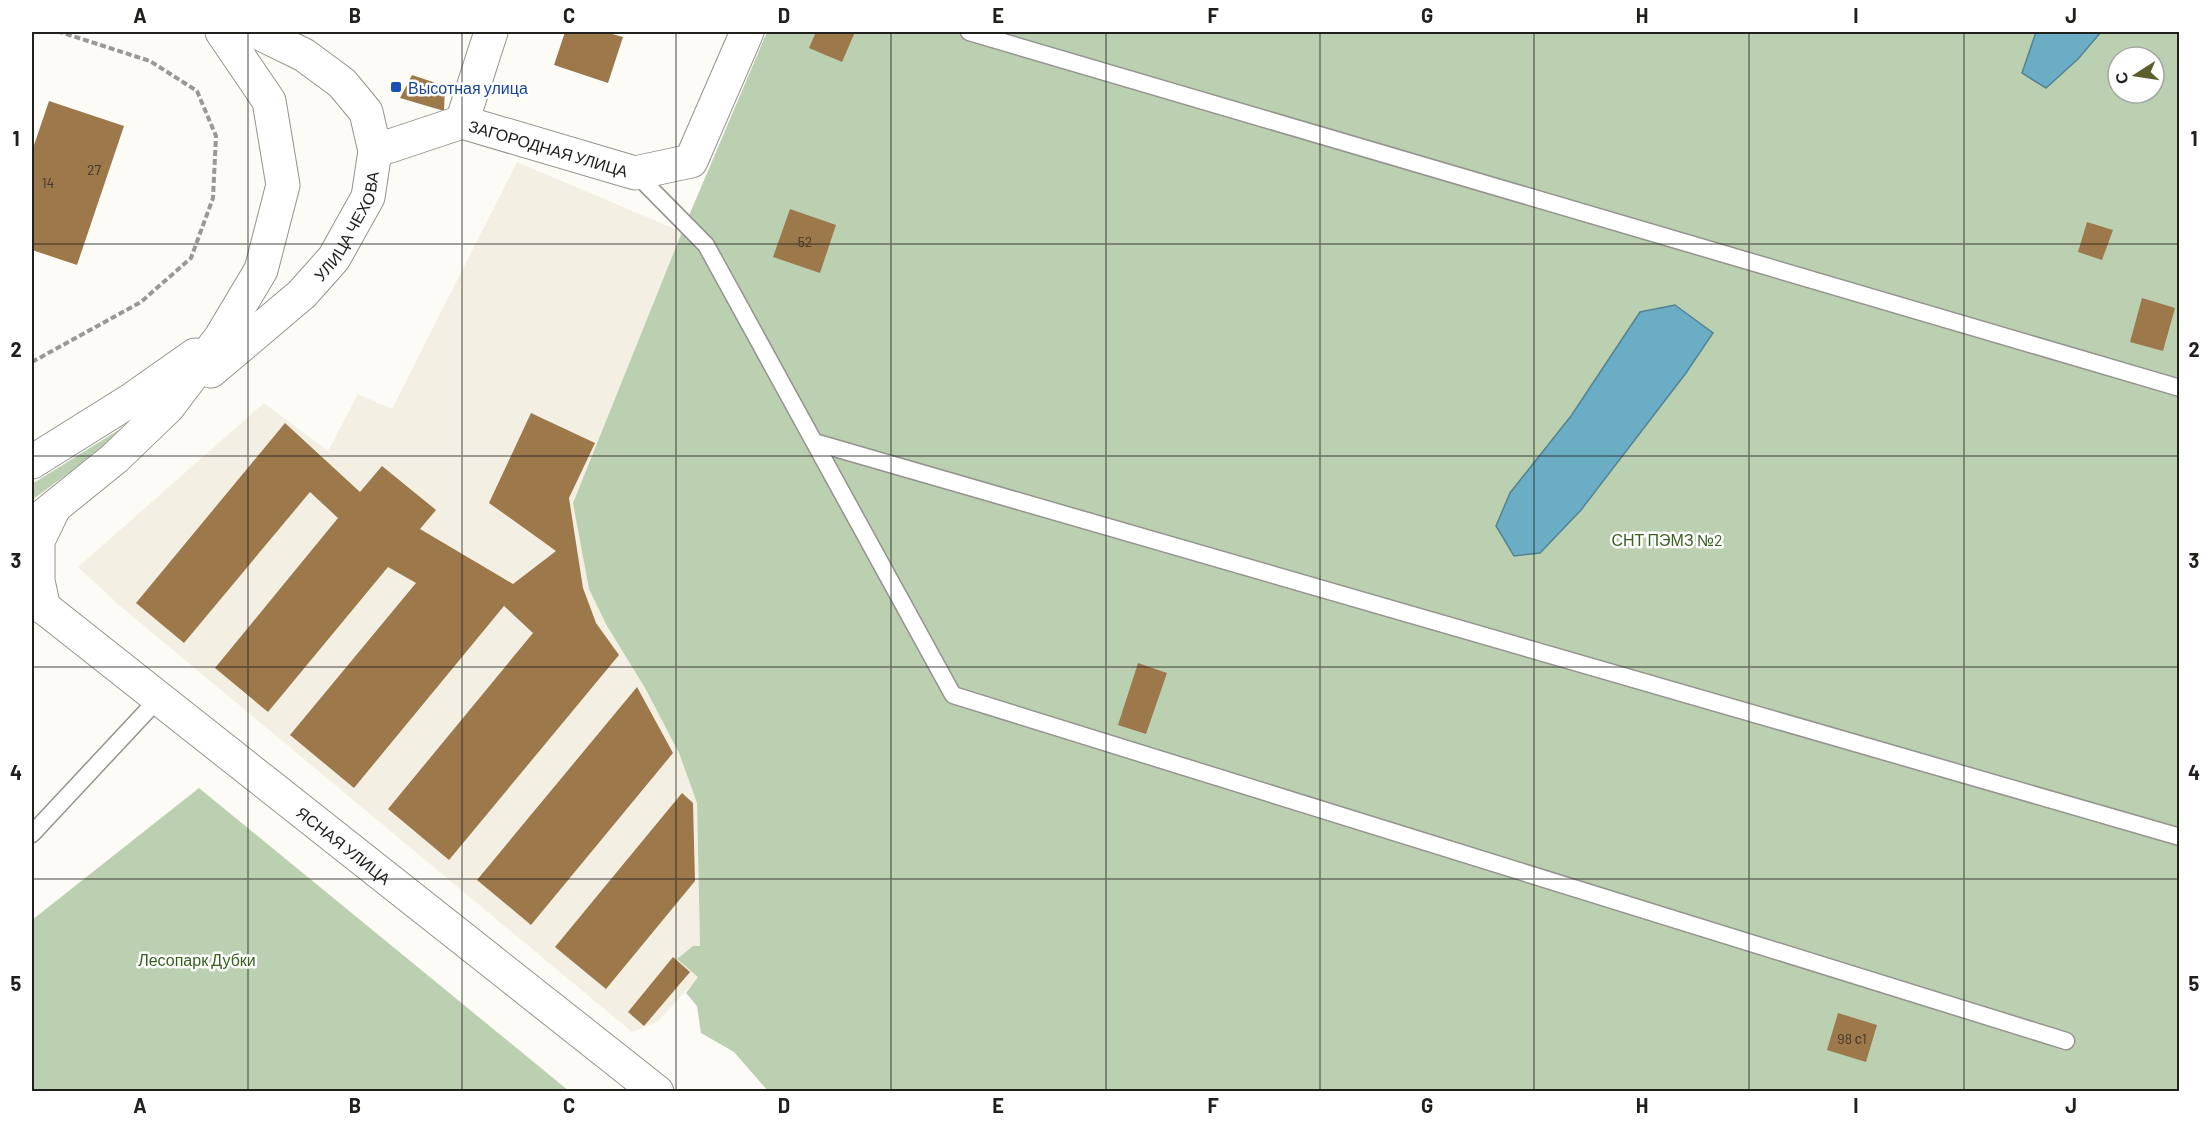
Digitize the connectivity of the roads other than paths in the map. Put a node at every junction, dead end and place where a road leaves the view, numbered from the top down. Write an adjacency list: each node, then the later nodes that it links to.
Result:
1 (222, 32): 9 (street)
2 (257, 32): 7 (street, УЛИЦА ЧЕХОВА)
3 (491, 32): 6 (street)
4 (747, 32): 8 (street, ЗАГОРОДНАЯ УЛИЦА)
5 (969, 32): 10 (lane)
6 (462, 122): 7 (street, ЗАГОРОДНАЯ УЛИЦА); 8 (street, ЗАГОРОДНАЯ УЛИЦА)
7 (375, 151): 11 (street, УЛИЦА ЧЕХОВА)
8 (635, 173): 12 (lane)
9 (221, 337): 11 (street); 13 (street)
10 (2180, 388)
11 (168, 407): 14 (street)
12 (814, 442): 18 (lane); 19 (lane)
13 (32, 462)
14 (42, 518): 15 (street)
15 (38, 603): 16 (street, ЯСНАЯ УЛИЦА)
16 (159, 698): 17 (lane); 20 (street, ЯСНАЯ УЛИЦА)
17 (32, 834)
18 (2180, 837)
19 (2066, 1041)
20 (657, 1092)

